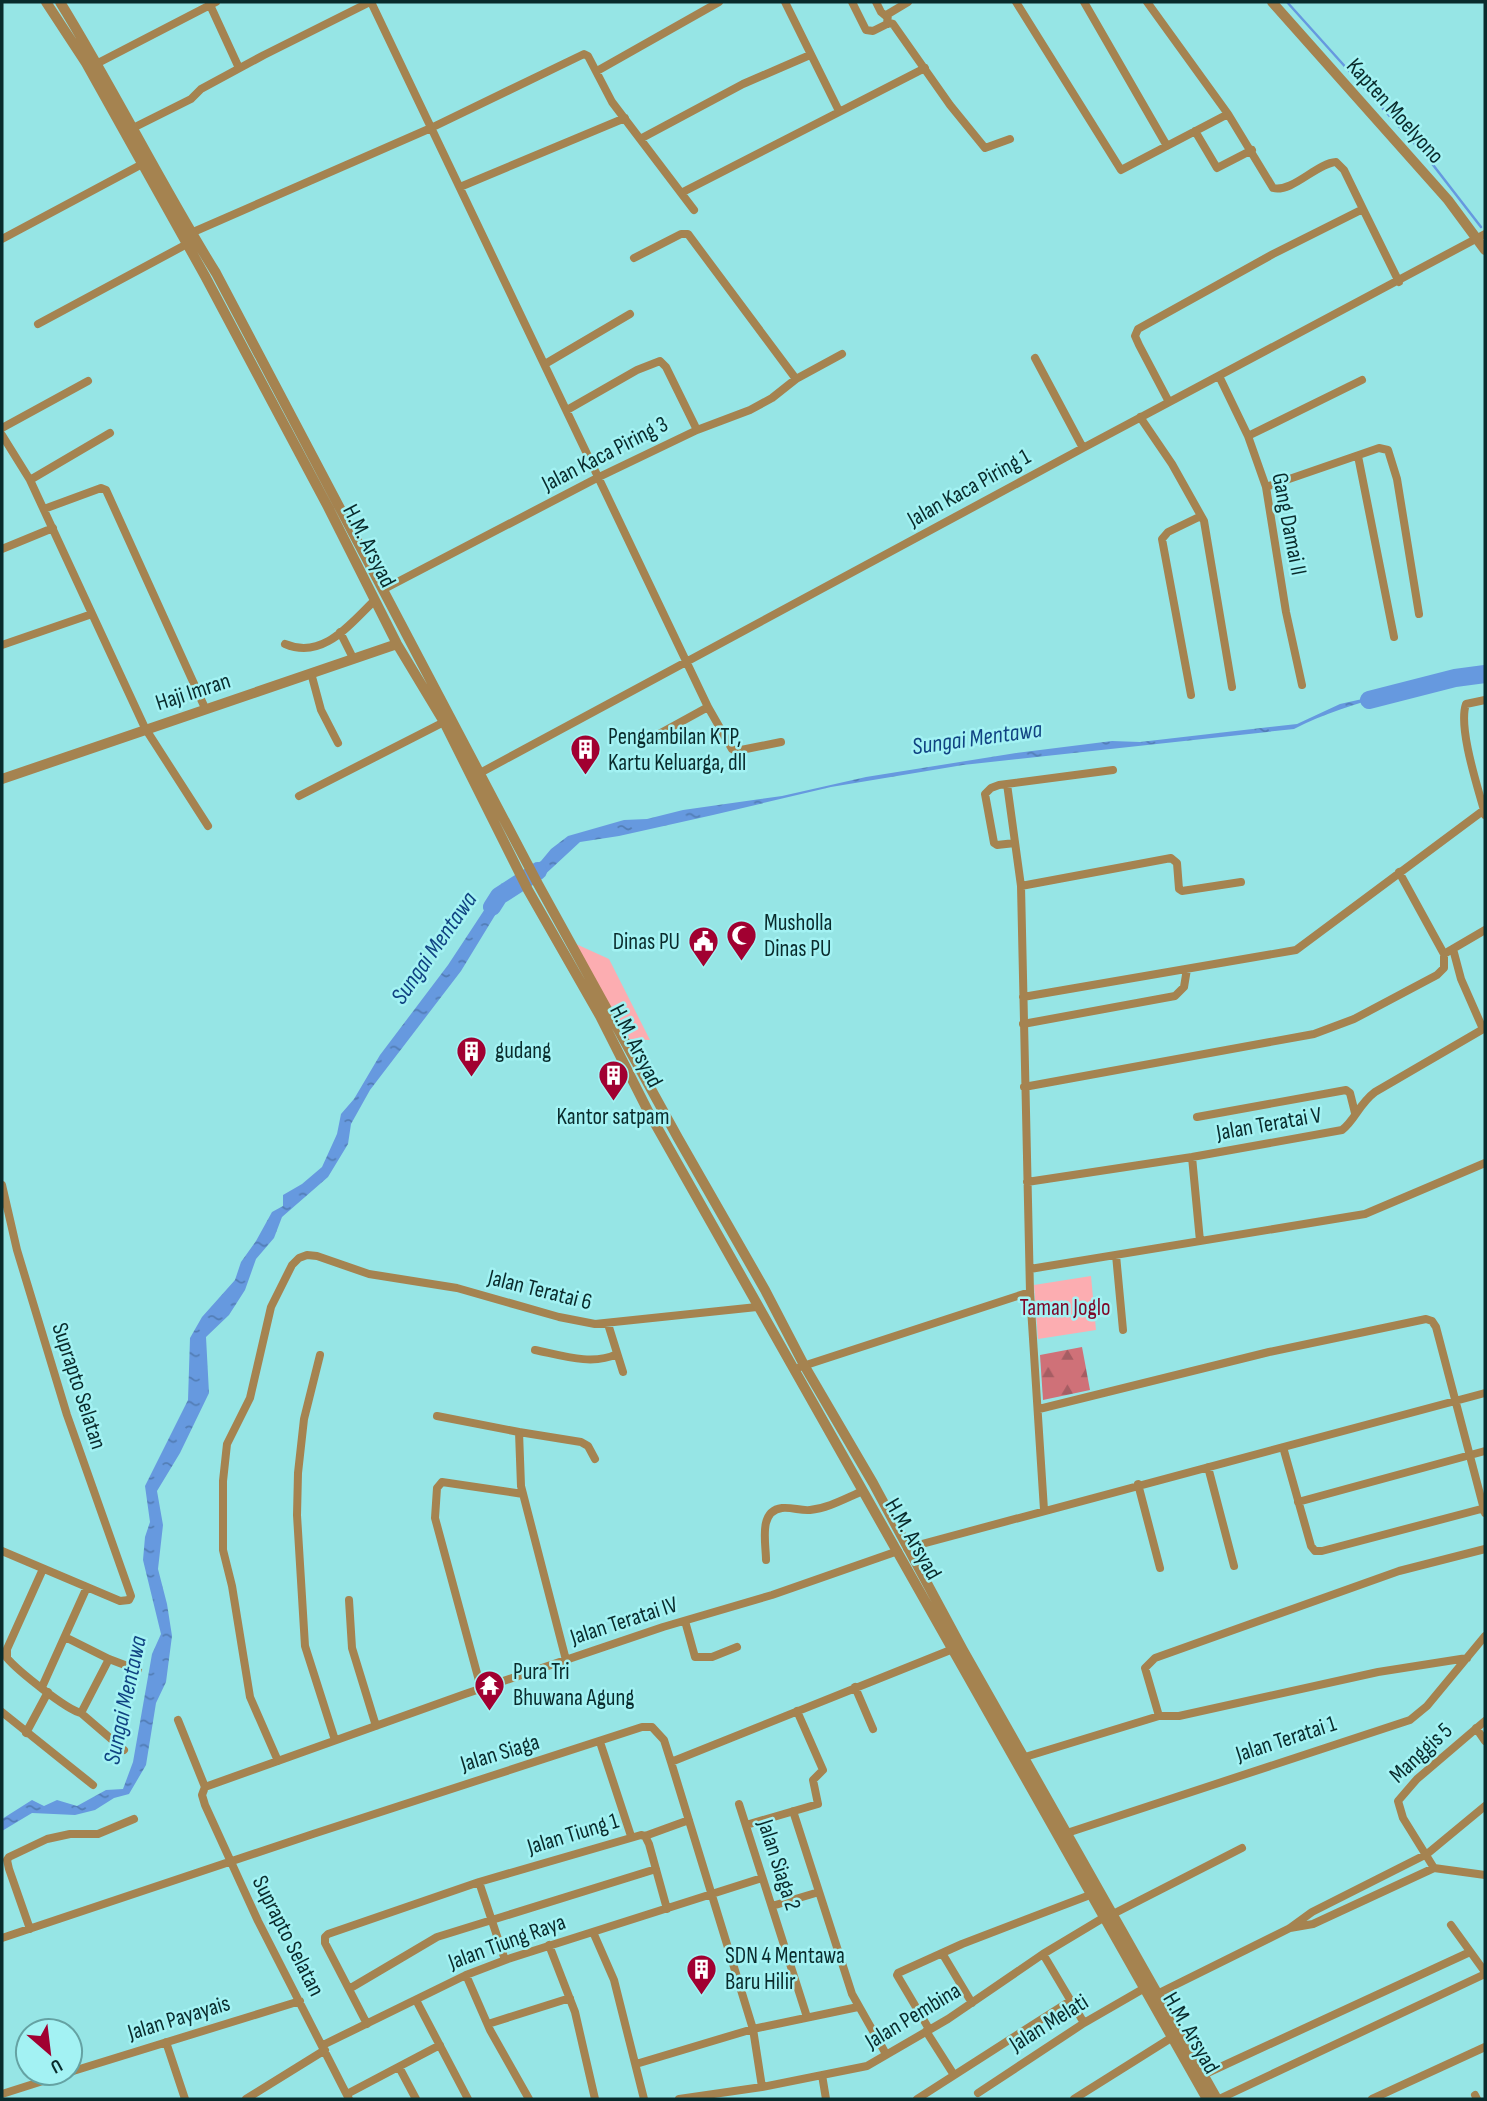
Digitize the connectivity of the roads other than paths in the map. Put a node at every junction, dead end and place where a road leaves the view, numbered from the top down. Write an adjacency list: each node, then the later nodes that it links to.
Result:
1 (46, 2): 30 (street, H.M. Arsyad)
2 (60, 2): 16 (street, H.M. Arsyad)
3 (371, 2): 17 (street); 24 (street)
4 (719, 2): 19 (street)
5 (785, 2): 15 (street)
6 (852, 2): 14 (street)
7 (876, 2): 14 (street)
8 (908, 2): 14 (street)
9 (1016, 2): 28 (street)
10 (1084, 2): 28 (street)
11 (1147, 2): 21 (street)
12 (1272, 2): 36 (street, Kapten Moelyono)
13 (213, 3): 16 (street); 17 (street)
14 (887, 20): 18 (street)
15 (810, 55): 20 (street); 26 (street)
16 (98, 63): 23 (street, H.M. Arsyad)
17 (239, 68): 23 (street)
18 (925, 68): 20 (street); 27 (street)
19 (597, 71): 22 (street); 24 (street)
20 (839, 111): 32 (street)
21 (1228, 114): 25 (street); 29 (street)
22 (625, 118): 26 (street); 31 (street)
23 (133, 128): 30 (street, H.M. Arsyad)
24 (431, 128): 31 (street); 35 (street)
25 (1195, 131): 28 (street); 29 (street)
26 (642, 138): 32 (street)
27 (1010, 139)
28 (1167, 146)
29 (1252, 150): 33 (street)
30 (147, 161): 35 (street, H.M. Arsyad); 37 (street); 38 (street, H.M. Arsyad)
31 (460, 187): 46 (street)
32 (681, 193): 34 (street)
33 (1363, 209): 41 (street); 51 (street)
34 (694, 210)
35 (191, 233): 65 (street, H.M. Arsyad)
36 (1481, 236): 39 (street, Kapten Moelyono); 41 (street, Jalan Kaca Piring 1)
37 (2, 239)
38 (187, 244): 43 (street); 65 (street, H.M. Arsyad)
39 (1485, 250)
40 (634, 258): 48 (street)
41 (1399, 282): 47 (street, Jalan Kaca Piring 1)
42 (630, 314): 46 (street)
43 (38, 324)
44 (842, 354): 48 (street, Jalan Kaca Piring 3)
45 (1035, 358): 59 (street)
46 (545, 365): 52 (street)
47 (1219, 376): 51 (street, Jalan Kaca Piring 1); 58 (street, Gang Damai II)
48 (796, 379): 55 (street, Jalan Kaca Piring 3)
49 (1362, 380): 58 (street)
50 (88, 381): 54 (street)
51 (1169, 402): 53 (street, Jalan Kaca Piring 1)
52 (567, 410): 55 (street); 62 (street)
53 (1140, 417): 59 (street, Jalan Kaca Piring 1); 67 (street)
54 (2, 428)
55 (697, 430): 62 (street, Jalan Kaca Piring 3)
56 (110, 433): 63 (street)
57 (2, 435): 60 (street)
58 (1248, 436): 64 (street, Gang Damai II)
59 (1083, 448): 80 (street, Jalan Kaca Piring 1)
60 (5, 449): 63 (street)
61 (1358, 456): 64 (street); 73 (street); 75 (street)
62 (599, 477): 70 (street, Jalan Kaca Piring 3); 80 (street)
63 (30, 481): 66 (street)
64 (1266, 487): 82 (street, Gang Damai II)
65 (332, 504): 70 (street, H.M. Arsyad); 71 (street, H.M. Arsyad)
66 (44, 509): 68 (street); 86 (street)
67 (1201, 516): 83 (street); 84 (street)
68 (53, 528): 69 (street); 72 (street)
69 (2, 549)
70 (384, 589): 94 (street, H.M. Arsyad)
71 (375, 600): 74 (street); 77 (street, H.M. Arsyad)
72 (92, 614): 78 (street); 89 (street)
73 (1419, 614)
74 (340, 632): 76 (street); 79 (street)
75 (1394, 637)
76 (285, 644)
77 (397, 644): 79 (street, Haji Imran); 88 (street, H.M. Arsyad)
78 (2, 645)
79 (353, 658): 81 (street, Haji Imran)
80 (685, 661): 87 (street); 94 (street, Jalan Kaca Piring 1)
81 (311, 673): 86 (street, Haji Imran); 92 (street)
82 (1302, 685)
83 (1232, 687)
84 (1191, 695)
85 (1485, 700): 98 (street)
86 (205, 708): 89 (street, Haji Imran)
87 (708, 708): 90 (street); 91 (street)
88 (444, 722): 97 (street); 101 (street, H.M. Arsyad)
89 (145, 728): 95 (street, Haji Imran); 99 (street)
90 (648, 740)
91 (781, 742)
92 (338, 743)
93 (1113, 770): 96 (street)
94 (480, 773): 101 (street, H.M. Arsyad)
95 (2, 777)
96 (1007, 784): 100 (street); 100 (street)
97 (299, 796)
98 (1484, 812): 102 (street)
99 (208, 826)
100 (1015, 843): 104 (street)
101 (524, 868): 105 (street, H.M. Arsyad)
102 (1399, 872): 108 (street); 109 (street)
103 (1241, 882): 104 (street)
104 (1021, 886): 110 (street)
105 (533, 887): 124 (street, H.M. Arsyad); 130 (street, H.M. Arsyad)
106 (1485, 930): 107 (street)
107 (1453, 949): 108 (street); 112 (street)
108 (1444, 954): 113 (street)
109 (1187, 969): 110 (street); 111 (street)
110 (1023, 997): 111 (street)
111 (1023, 1024): 113 (street)
112 (1484, 1029): 114 (street, Jalan Teratai V)
113 (1024, 1087): 118 (street)
114 (1355, 1113): 115 (street); 116 (street, Jalan Teratai V)
115 (1197, 1116)
116 (1192, 1157): 118 (street, Jalan Teratai V); 120 (street)
117 (1485, 1163): 120 (street)
118 (1027, 1182): 122 (street)
119 (2, 1185): 155 (street, Suprapto Selatan)
120 (1200, 1241): 121 (street)
121 (1116, 1255): 122 (street); 126 (street)
122 (1030, 1269): 123 (street)
123 (1030, 1292): 130 (street); 134 (street)
124 (757, 1307): 125 (street, Jalan Teratai 6); 130 (street, H.M. Arsyad)
125 (608, 1324): 128 (street); 184 (street, Jalan Teratai 6)
126 (1122, 1330)
127 (535, 1350): 128 (street)
128 (617, 1354): 131 (street)
129 (320, 1355): 179 (street)
130 (799, 1367): 143 (street, H.M. Arsyad); 148 (street, H.M. Arsyad)
131 (623, 1372)
132 (1485, 1394): 133 (street, Jalan Teratai IV)
133 (1456, 1401): 134 (street); 137 (street, Jalan Teratai IV); 139 (street)
134 (1039, 1409): 146 (street)
135 (437, 1416): 136 (street)
136 (519, 1432): 140 (street); 144 (street)
137 (1283, 1447): 141 (street, Jalan Teratai IV); 145 (street)
138 (1485, 1451): 139 (street)
139 (1470, 1454): 145 (street); 147 (street)
140 (595, 1459)
141 (1208, 1467): 142 (street, Jalan Teratai IV); 152 (street)
142 (1139, 1485): 146 (street, Jalan Teratai IV); 153 (street)
143 (863, 1491): 148 (street, H.M. Arsyad); 151 (street)
144 (523, 1494): 164 (street); 167 (street)
145 (1298, 1502): 147 (street)
146 (1044, 1510): 148 (street, Jalan Teratai IV)
147 (1485, 1510)
148 (903, 1549): 157 (street, Jalan Teratai IV); 161 (street, H.M. Arsyad); 183 (street, H.M. Arsyad)
149 (1485, 1549): 172 (street)
150 (2, 1551): 154 (street)
151 (766, 1560)
152 (1234, 1566)
153 (1160, 1568)
154 (43, 1569): 155 (street); 168 (street)
155 (87, 1587): 159 (street)
156 (349, 1601): 175 (street)
157 (685, 1621): 160 (street); 164 (street, Jalan Teratai IV)
158 (1485, 1636): 162 (street, Jalan Teratai 1)
159 (65, 1637): 163 (street); 168 (street)
160 (737, 1647)
161 (953, 1649): 166 (street); 203 (street, H.M. Arsyad)
162 (1467, 1658): 172 (street); 194 (street, Jalan Teratai 1)
163 (109, 1659): 165 (street); 171 (street)
164 (566, 1660): 167 (street, Jalan Teratai IV)
165 (138, 1670)
166 (855, 1687): 169 (street); 177 (street)
167 (481, 1688): 175 (street, Jalan Teratai IV)
168 (45, 1689): 171 (street); 178 (street)
169 (797, 1711): 185 (street); 190 (street)
170 (2, 1712): 178 (street)
171 (81, 1713): 182 (street)
172 (1159, 1716): 183 (street)
173 (178, 1720): 187 (street, Suprapto Selatan)
174 (1485, 1721): 176 (street, Manggis 5)
175 (376, 1726): 179 (street, Jalan Teratai IV)
176 (1476, 1728): 180 (street); 198 (street, Manggis 5)
177 (873, 1729)
178 (26, 1733): 186 (street)
179 (335, 1740): 184 (street, Jalan Teratai IV)
180 (1485, 1741)
181 (600, 1742): 185 (street, Jalan Siaga); 195 (street); 199 (street, Jalan Siaga)
182 (124, 1750)
183 (1025, 1757): 194 (street, H.M. Arsyad)
184 (278, 1761): 187 (street, Jalan Teratai IV)
185 (671, 1762): 192 (street, Jalan Siaga)
186 (93, 1785)
187 (205, 1787): 199 (street, Suprapto Selatan)
188 (739, 1804): 193 (street, Jalan Siaga 2)
189 (1485, 1805): 198 (street)
190 (793, 1811): 193 (street); 207 (street)
191 (134, 1819): 216 (street)
192 (689, 1820): 196 (street); 208 (street, Jalan Siaga)
193 (746, 1825): 205 (street, Jalan Siaga 2)
194 (1067, 1833): 202 (street, H.M. Arsyad)
195 (631, 1836): 196 (street, Jalan Tiung 1); 206 (street, Jalan Tiung 1)
196 (645, 1836): 201 (street, Jalan Tiung 1)
197 (1242, 1848): 212 (street, Jalan Pembina)
198 (1427, 1854): 200 (street, Manggis 5); 215 (street)
199 (230, 1861): 216 (street, Jalan Siaga); 231 (street, Suprapto Selatan)
200 (1434, 1868): 204 (street); 215 (street)
201 (656, 1869): 211 (street, Jalan Tiung 1); 213 (street)
202 (1089, 1869): 203 (street); 212 (street, H.M. Arsyad)
203 (1079, 1875): 209 (street, H.M. Arsyad)
204 (1485, 1875)
205 (762, 1878): 208 (street, Jalan Tiung Raya); 210 (street, Jalan Siaga 2)
206 (479, 1882): 213 (street); 226 (street, Jalan Tiung 1)
207 (818, 1892): 210 (street); 234 (street)
208 (712, 1895): 211 (street, Jalan Tiung Raya); 239 (street, Jalan Siaga)
209 (1090, 1895): 212 (street, H.M. Arsyad); 221 (street)
210 (772, 1906): 235 (street, Jalan Siaga 2)
211 (667, 1909): 217 (street, Jalan Tiung Raya)
212 (1108, 1916): 222 (street, Jalan Pembina); 227 (street, H.M. Arsyad); 228 (street, H.M. Arsyad)
213 (492, 1919): 223 (street); 226 (street)
214 (1451, 1925): 220 (street)
215 (1290, 1928): 228 (street)
216 (30, 1929): 218 (street, Jalan Siaga)
217 (593, 1932): 219 (street, Jalan Tiung Raya); 247 (street)
218 (2, 1938)
219 (549, 1945): 223 (street, Jalan Tiung Raya); 229 (street)
220 (1470, 1952): 224 (street); 251 (street)
221 (942, 1953): 233 (street); 240 (street)
222 (1043, 1955): 232 (street); 233 (street, Jalan Pembina)
223 (505, 1960): 225 (street, Jalan Tiung Raya)
224 (1485, 1973): 271 (street)
225 (466, 1975): 230 (street, Jalan Tiung Raya); 238 (street)
226 (349, 1989): 237 (street)
227 (1143, 1989): 236 (street, Jalan Melati); 241 (street, H.M. Arsyad)
228 (1157, 1994): 251 (street, H.M. Arsyad)
229 (570, 1998): 238 (street); 264 (street)
230 (416, 2000): 237 (street, Jalan Tiung Raya); 243 (street)
231 (300, 2001): 242 (street, Jalan Payayais); 244 (street, Suprapto Selatan)
232 (1070, 2001): 236 (street); 250 (street)
233 (972, 2003): 240 (street, Jalan Pembina)
234 (858, 2007): 235 (street); 246 (street)
235 (807, 2017): 239 (street)
236 (1084, 2023): 255 (street, Jalan Melati)
237 (367, 2024): 244 (street, Jalan Tiung Raya)
238 (488, 2024): 263 (street)
239 (753, 2029): 247 (street); 254 (street, Jalan Siaga)
240 (928, 2030): 246 (street, Jalan Pembina); 250 (street)
241 (1171, 2038): 269 (street); 270 (street, H.M. Arsyad)
242 (166, 2042): 249 (street, Jalan Payayais); 259 (street)
243 (440, 2045): 248 (street); 262 (street)
244 (324, 2047): 257 (street, Suprapto Selatan); 260 (street, Jalan Tiung Raya)
245 (1485, 2047): 272 (street)
246 (886, 2054): 252 (street, Jalan Pembina)
247 (636, 2064): 265 (street)
248 (399, 2067): 257 (street); 261 (street)
249 (84, 2068)
250 (954, 2075): 268 (street)
251 (1203, 2075): 271 (street, H.M. Arsyad)
252 (821, 2076): 254 (street, Jalan Pembina); 267 (street)
253 (24, 2087): 256 (street, Jalan Payayais)
254 (762, 2087): 258 (street, Jalan Pembina)
255 (978, 2093)
256 (2, 2094)
257 (348, 2096)
258 (703, 2098): 266 (street, Jalan Pembina)
259 (186, 2099)
260 (246, 2099)
261 (416, 2099)
262 (468, 2099)
263 (529, 2099)
264 (595, 2099)
265 (644, 2099)
266 (679, 2099)
267 (825, 2099)
268 (917, 2099)
269 (1074, 2099)
270 (1207, 2099)
271 (1218, 2099)
272 (1372, 2099)

